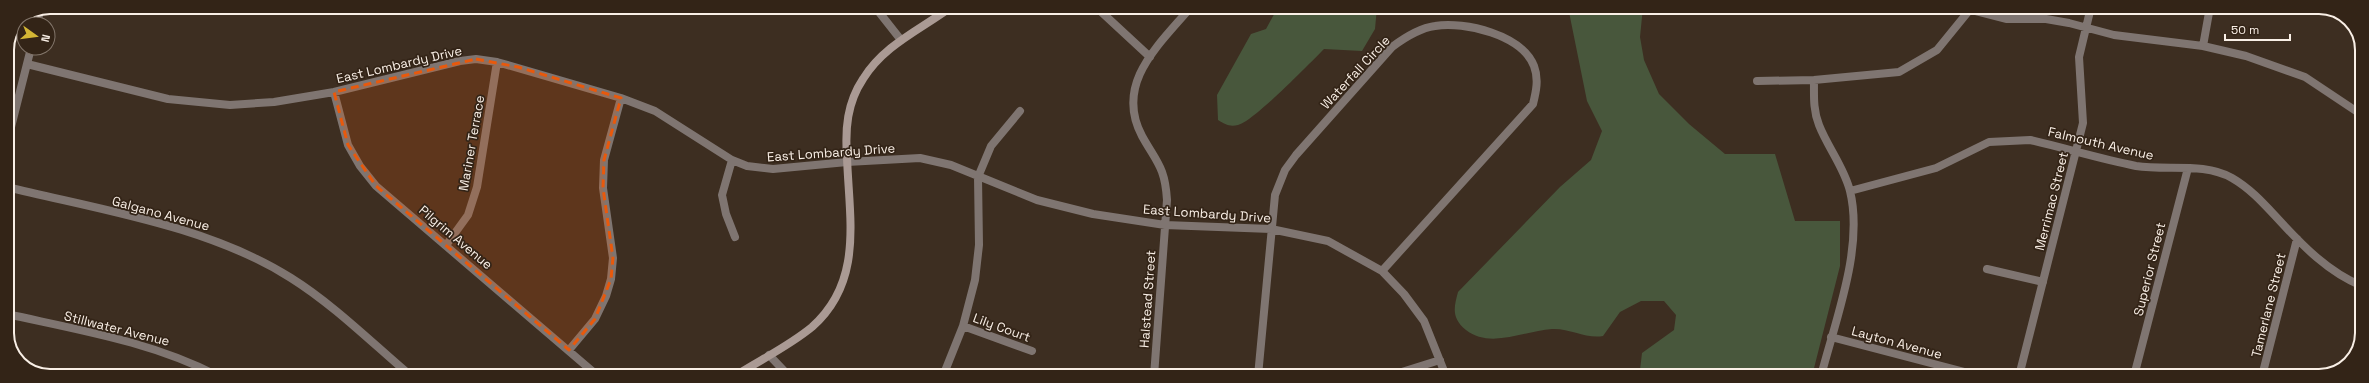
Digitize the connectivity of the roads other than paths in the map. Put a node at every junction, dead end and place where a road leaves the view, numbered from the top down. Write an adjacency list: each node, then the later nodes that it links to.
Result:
1 (881, 14): 10 (street)
2 (940, 14): 10 (street)
3 (1104, 14): 13 (street)
4 (1185, 14): 13 (street, Halstead Street)
5 (1968, 14): 16 (street)
6 (1989, 14): 9 (street)
7 (2089, 14): 9 (street, Merrimac Street)
8 (2209, 14): 11 (street)
9 (2085, 28): 11 (street); 23 (street, Merrimac Street)
10 (901, 40): 25 (street)
11 (2203, 46): 21 (street)
12 (29, 56): 15 (street)
13 (1150, 56): 30 (street, Halstead Street)
14 (497, 62): 18 (street, East Lombardy Drive); 19 (street, East Lombardy Drive); 34 (street, Mariner Terrace)
15 (27, 64): 18 (street, East Lombardy Drive); 22 (street)
16 (1814, 80): 17 (street); 29 (street)
17 (1757, 81)
18 (334, 92): 34 (street, Pilgrim Avenue)
19 (621, 98): 24 (street, East Lombardy Drive); 42 (street)
20 (1020, 110): 27 (street)
21 (2355, 110)
22 (14, 116)
23 (2077, 151): 26 (street, Falmouth Avenue); 29 (street, Falmouth Avenue); 37 (street, Merrimac Street)
24 (732, 160): 25 (street, East Lombardy Drive); 32 (street)
25 (847, 162): 27 (street, East Lombardy Drive); 44 (street)
26 (2188, 168): 33 (street, Falmouth Avenue); 59 (street, Superior Street)
27 (978, 176): 30 (street, East Lombardy Drive); 40 (street)
28 (14, 189): 47 (street, Galgano Avenue)
29 (1850, 191): 41 (street)
30 (1165, 225): 31 (street, East Lombardy Drive); 52 (street, Halstead Street)
31 (1271, 229): 36 (street, East Lombardy Drive); 36 (street, Waterfall Circle); 53 (street, Waterfall Circle)
32 (735, 237)
33 (2297, 239): 38 (street, Falmouth Avenue); 60 (street, Tamerlane Street)
34 (447, 244): 42 (street, Pilgrim Avenue)
35 (1986, 269): 37 (street)
36 (1382, 271): 45 (street, East Lombardy Drive)
37 (2043, 282): 58 (street, Merrimac Street)
38 (2355, 283)
39 (14, 316): 46 (street, Stillwater Avenue)
40 (963, 326): 43 (street, Lily Court); 51 (street)
41 (1831, 337): 56 (street); 57 (street, Layton Avenue)
42 (569, 350): 48 (street, Pilgrim Avenue)
43 (1032, 351)
44 (769, 355): 49 (street); 50 (street)
45 (1440, 360): 54 (street); 55 (street, East Lombardy Drive)
46 (204, 369)
47 (403, 369)
48 (590, 369)
49 (746, 369)
50 (782, 369)
51 (946, 369)
52 (1155, 369)
53 (1259, 369)
54 (1411, 369)
55 (1443, 369)
56 (1823, 369)
57 (1953, 369)
58 (2021, 369)
59 (2136, 369)
60 (2264, 369)

